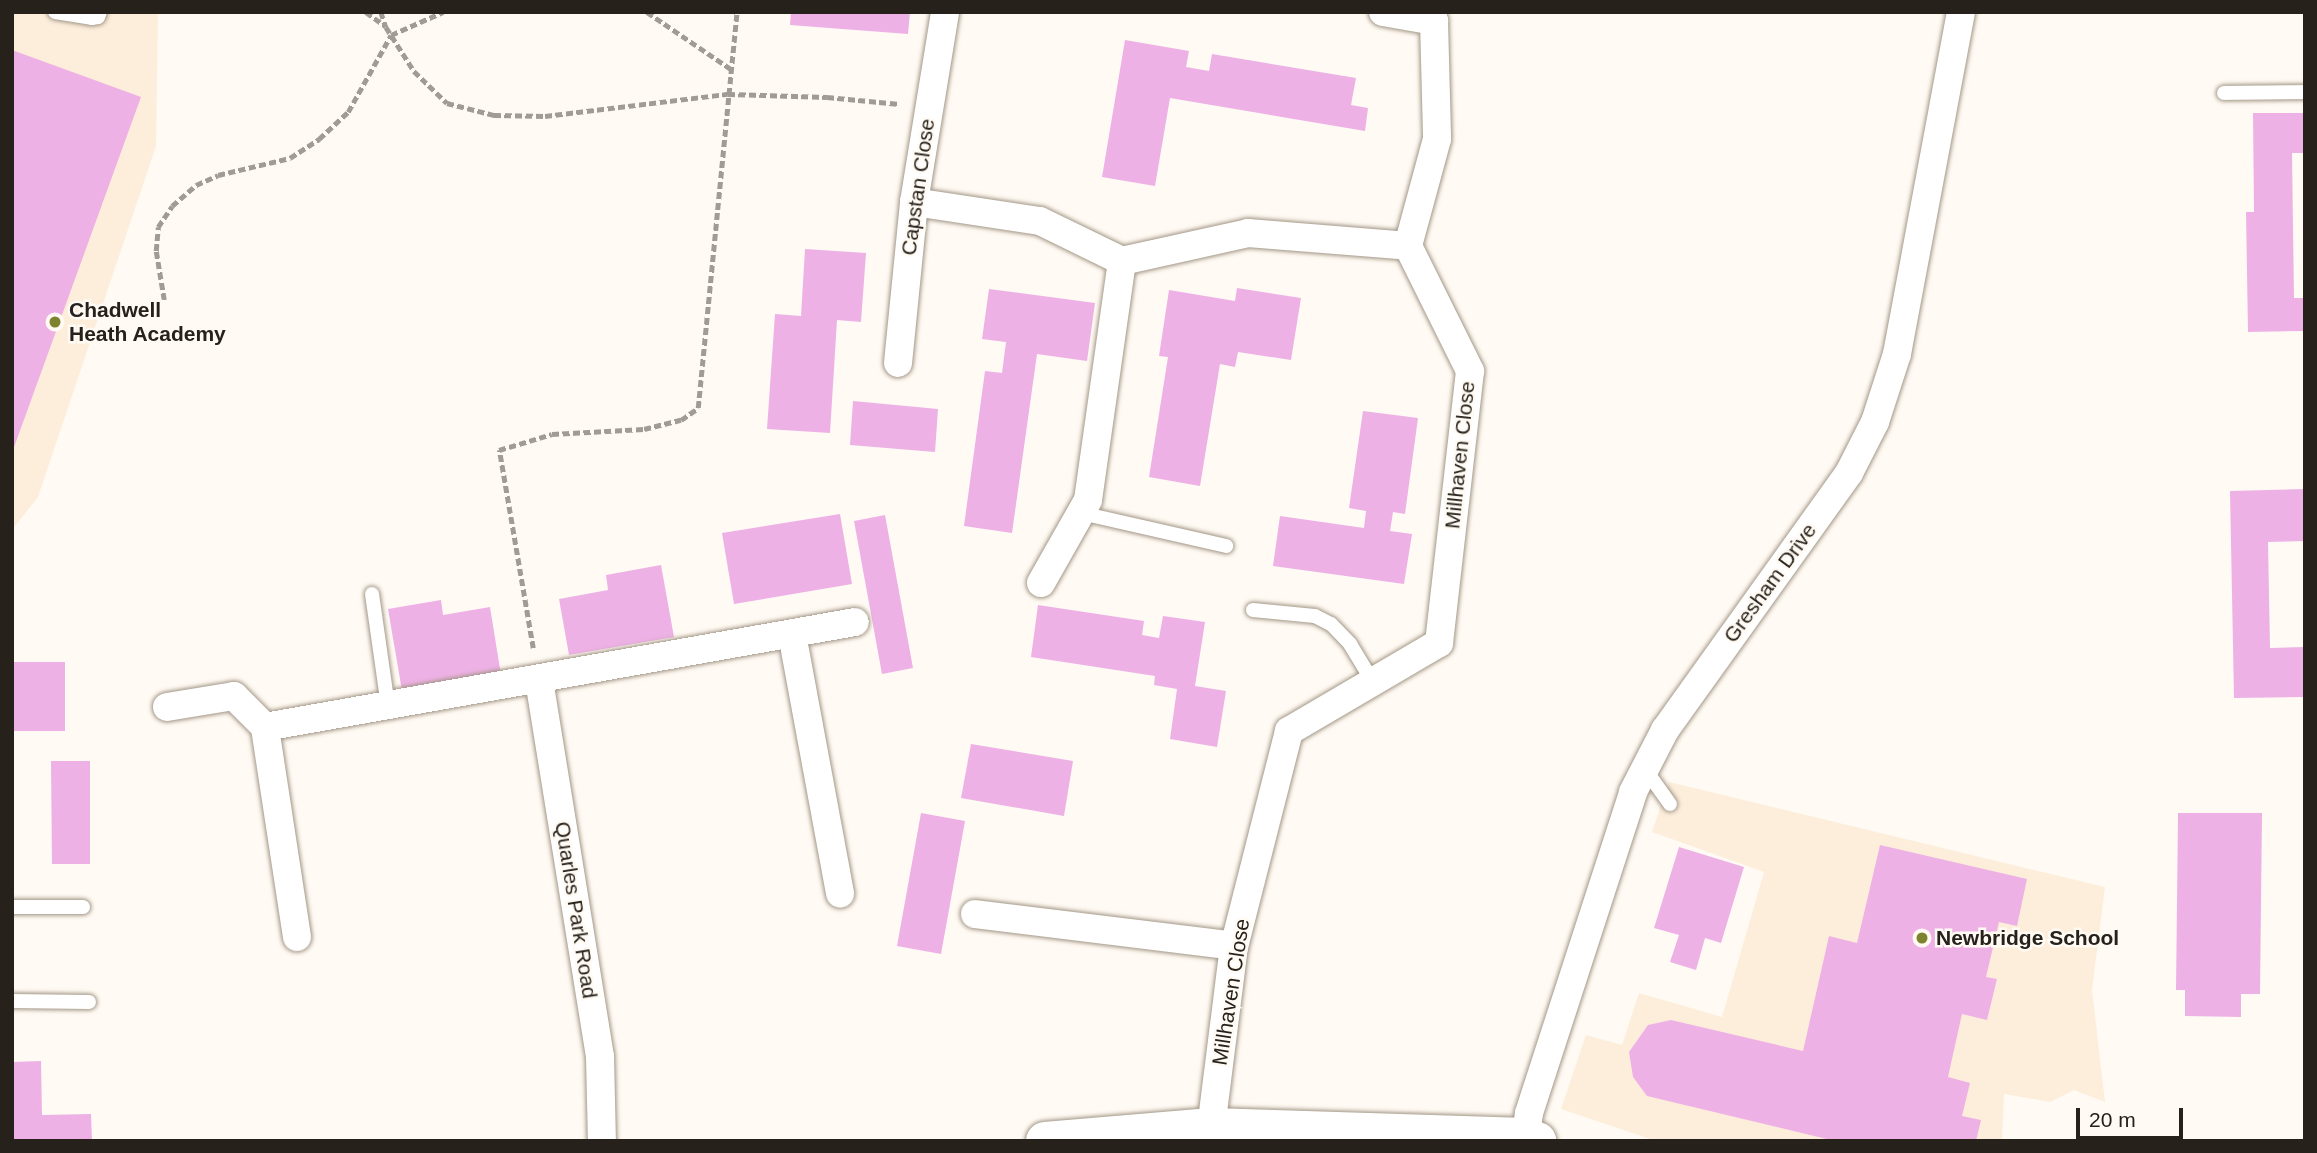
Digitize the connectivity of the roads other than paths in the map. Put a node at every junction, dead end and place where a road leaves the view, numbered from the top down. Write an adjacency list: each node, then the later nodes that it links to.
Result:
1 (55, 12): 2 (lane)
2 (100, 12)
3 (945, 12): 9 (street, Capstan Close)
4 (1382, 12): 6 (street)
5 (1961, 12): 25 (street, Gresham Drive)
6 (1439, 17): 10 (street)
7 (2305, 92): 8 (lane)
8 (2224, 93)
9 (914, 202): 11 (street); 12 (street, Capstan Close)
10 (1408, 246): 11 (street); 21 (street, Millhaven Close)
11 (1122, 261): 13 (street)
12 (898, 363)
13 (1081, 513): 14 (lane); 15 (street)
14 (1226, 546)
15 (1041, 583)
16 (372, 594): 22 (lane)
17 (1253, 610): 21 (lane)
18 (855, 622): 19 (street)
19 (792, 634): 20 (street); 27 (street)
20 (539, 680): 22 (street); 37 (street, Quarles Park Road)
21 (1373, 681): 32 (street, Millhaven Close)
22 (388, 705): 24 (street)
23 (167, 708): 24 (street)
24 (265, 727): 31 (street)
25 (1645, 769): 26 (lane); 36 (street, Gresham Drive)
26 (1670, 804)
27 (840, 894)
28 (12, 907): 29 (lane)
29 (83, 907)
30 (975, 914): 32 (street)
31 (297, 937)
32 (1234, 946): 35 (street, Millhaven Close)
33 (12, 1001): 34 (lane)
34 (89, 1002)
35 (1211, 1127): 36 (street); 38 (street)
36 (1531, 1139)
37 (602, 1141)
38 (1045, 1141)

